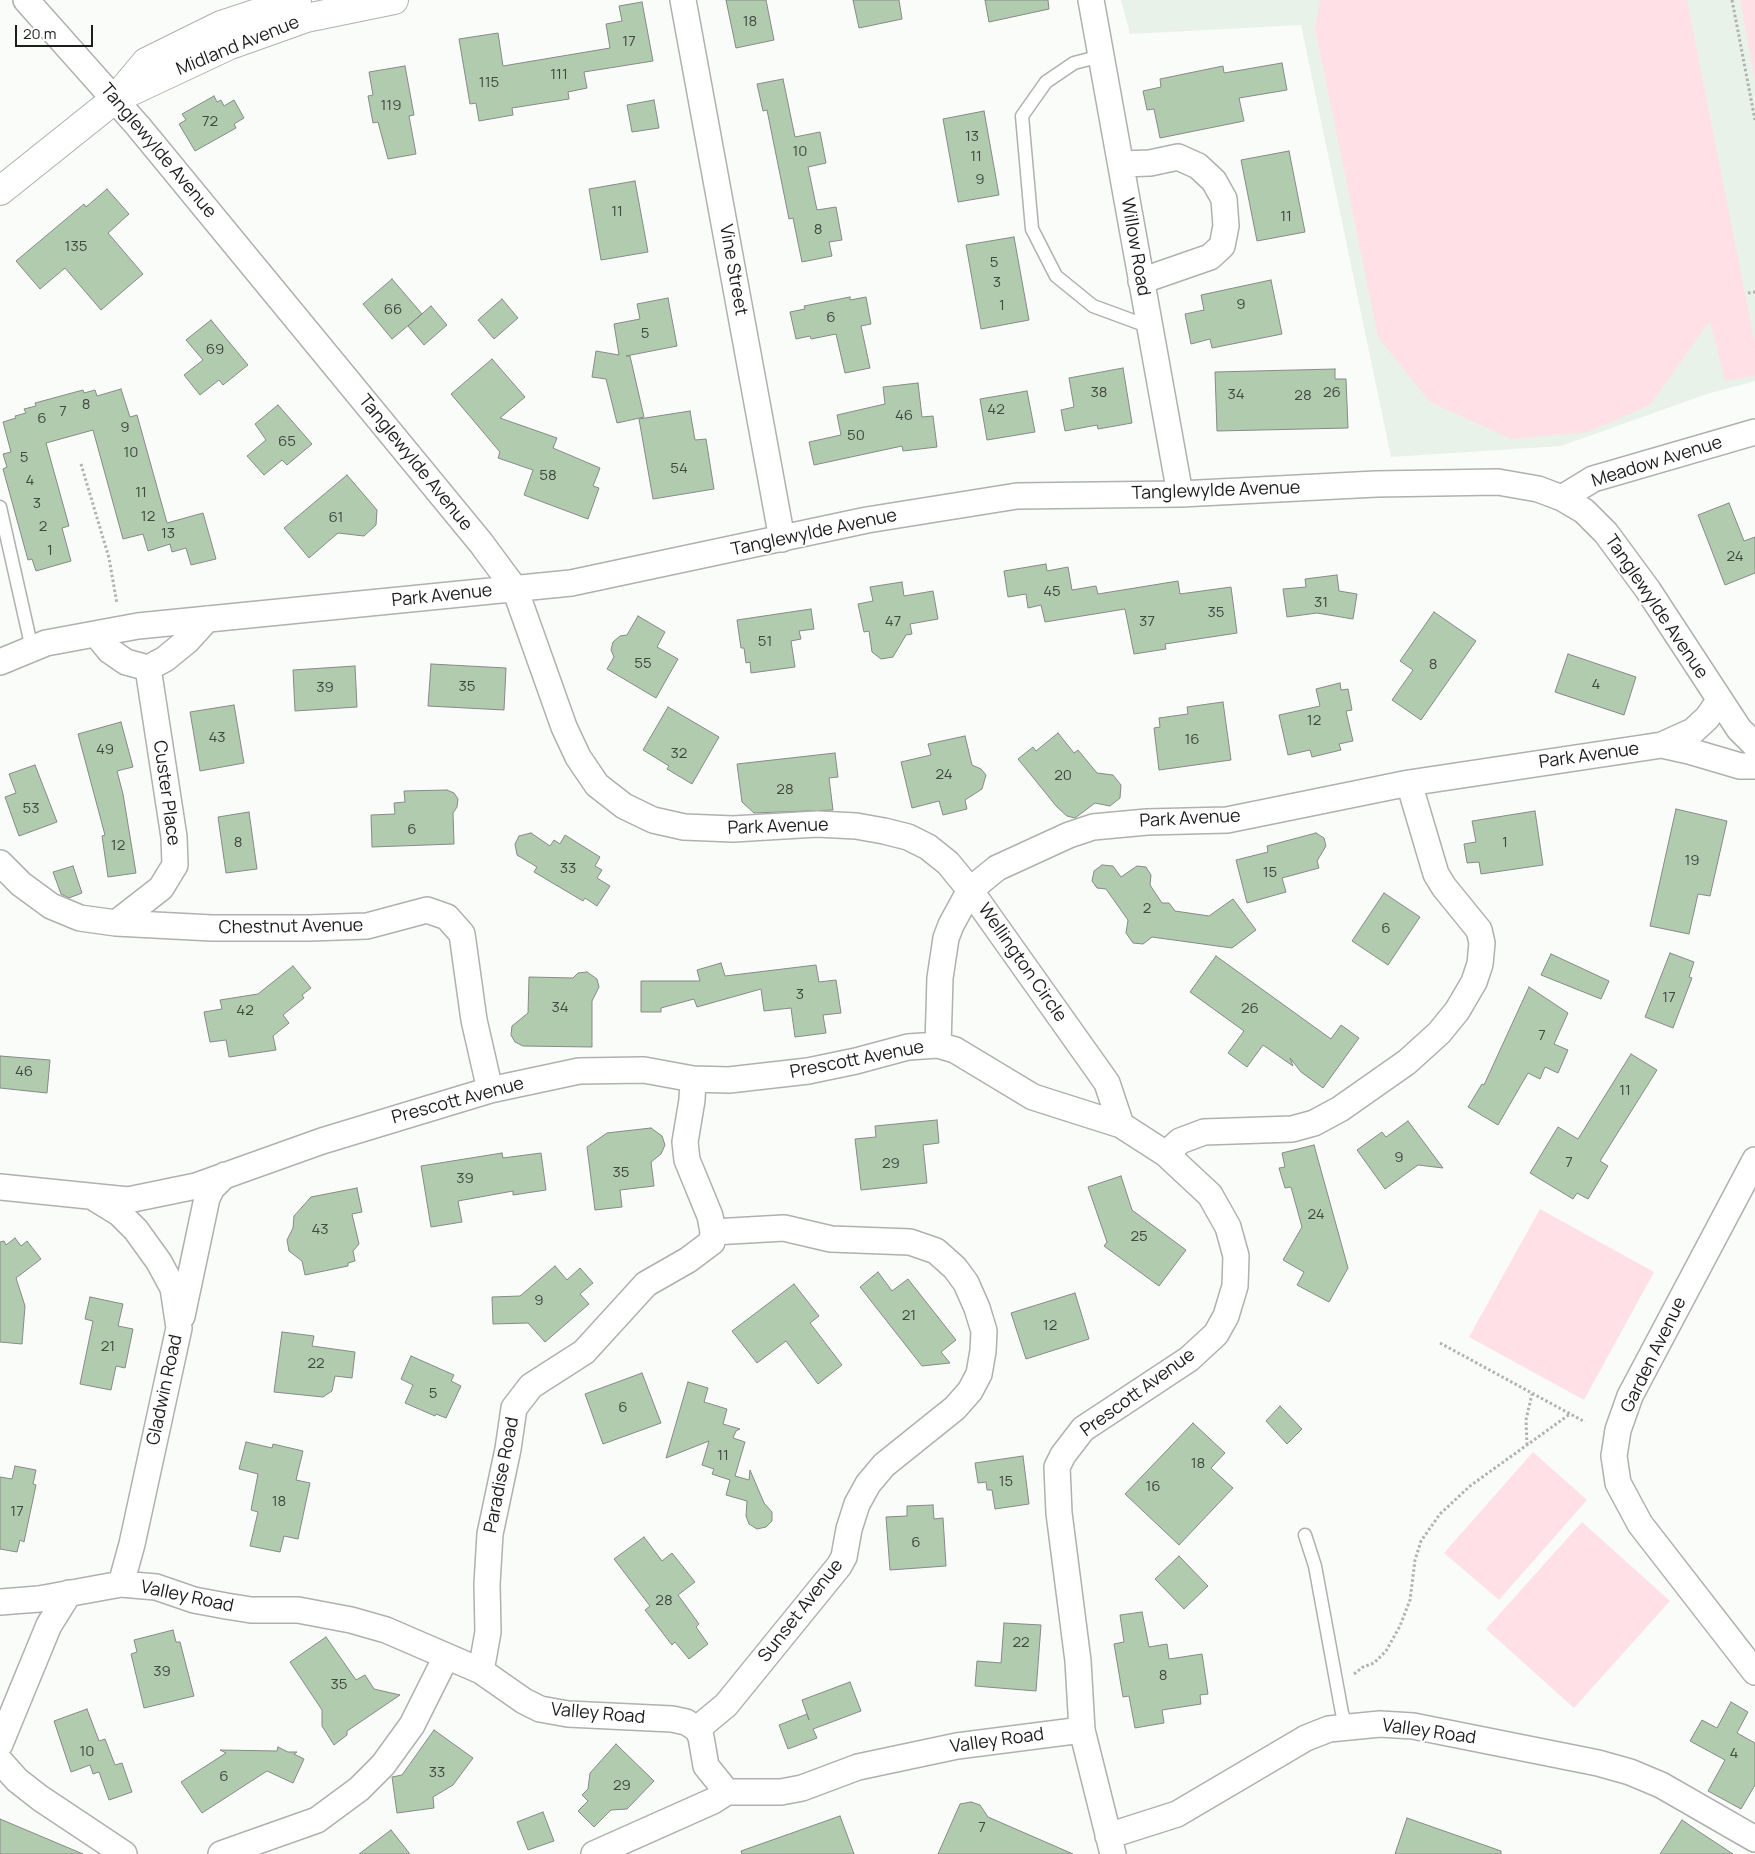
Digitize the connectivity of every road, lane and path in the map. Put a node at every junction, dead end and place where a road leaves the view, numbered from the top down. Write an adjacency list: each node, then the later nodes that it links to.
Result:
1 (26, 0): 8 (street, Tanglewylde Avenue)
2 (297, 0): 8 (street, Midland Avenue)
3 (394, 0): 8 (street, Midland Avenue)
4 (683, 0): 21 (street, Vine Street)
5 (1091, 0): 7 (street, Willow Road)
6 (1732, 0): 9 (path)
7 (1101, 56): 10 (street, Willow Road); 15 (lane)
8 (115, 99): 11 (street, Midland Avenue); 22 (street, Tanglewylde Avenue)
9 (1755, 120)
10 (1120, 164): 12 (street, Willow Road); 12 (street)
11 (0, 191)
12 (1141, 281): 15 (street, Willow Road)
13 (1755, 292): 14 (path)
14 (1748, 293)
15 (1150, 327): 18 (street, Willow Road)
16 (1755, 432): 19 (street, Meadow Avenue)
17 (81, 464): 24 (path)
18 (1180, 494): 19 (street, Tanglewylde Avenue); 21 (street, Tanglewylde Avenue)
19 (1562, 498): 29 (street, Tanglewylde Avenue)
20 (0, 507): 26 (lane)
21 (782, 539): 22 (street, Tanglewylde Avenue)
22 (515, 589): 23 (street, Park Avenue); 35 (street, Park Avenue)
23 (207, 618): 24 (street, Park Avenue); 28 (street)
24 (121, 629): 25 (street, Park Avenue)
25 (96, 634): 26 (street, Park Avenue); 28 (street)
26 (32, 649): 27 (street, Park Avenue)
27 (0, 662)
28 (148, 668): 36 (street, Custer Place)
29 (1719, 701): 30 (street, Park Avenue); 31 (street, Tanglewylde Avenue)
30 (1662, 745): 32 (street, Park Avenue); 33 (street, Park Avenue)
31 (1755, 745)
32 (1755, 766)
33 (1409, 783): 35 (street, Park Avenue); 41 (street)
34 (0, 863): 36 (street, Chestnut Avenue)
35 (970, 890): 37 (street, Wellington Circle); 40 (street, Wellington Circle)
36 (116, 923): 39 (street, Chestnut Avenue)
37 (938, 1045): 38 (street, Prescott Avenue); 40 (street, Prescott Avenue)
38 (692, 1079): 39 (street, Prescott Avenue); 46 (street)
39 (490, 1090): 43 (street, Prescott Avenue)
40 (1121, 1125): 41 (street, Prescott Avenue)
41 (1166, 1154): 63 (street, Prescott Avenue)
42 (1755, 1160): 59 (street, Garden Avenue)
43 (226, 1175): 45 (street, Prescott Avenue); 47 (street)
44 (0, 1187): 45 (street, Prescott Avenue)
45 (91, 1196): 47 (street, Gladwin Road)
46 (714, 1232): 58 (street, Paradise Road); 62 (street, Sunset Avenue)
47 (179, 1328): 54 (street, Gladwin Road)
48 (1440, 1343): 49 (path)
49 (1532, 1394): 50 (path); 52 (path)
50 (1570, 1414): 51 (path); 52 (path)
51 (1585, 1422)
52 (1527, 1445): 60 (path)
53 (1305, 1535): 60 (lane)
54 (121, 1584): 55 (street, Valley Road); 57 (street, Valley Road)
55 (69, 1593): 56 (street, Valley Road); 64 (street)
56 (0, 1602)
57 (446, 1657): 58 (street, Valley Road); 69 (street)
58 (482, 1672): 62 (street, Valley Road)
59 (1755, 1672)
60 (1338, 1687): 61 (lane)
61 (1347, 1726): 66 (street, Valley Road); 67 (street, Valley Road)
62 (697, 1729): 65 (street)
63 (1082, 1730): 65 (street, Valley Road); 67 (street, Prescott Avenue)
64 (1, 1754): 68 (street)
65 (727, 1792): 70 (street)
66 (1755, 1839)
67 (1110, 1845)
68 (124, 1854)
69 (221, 1854)
70 (594, 1854)

